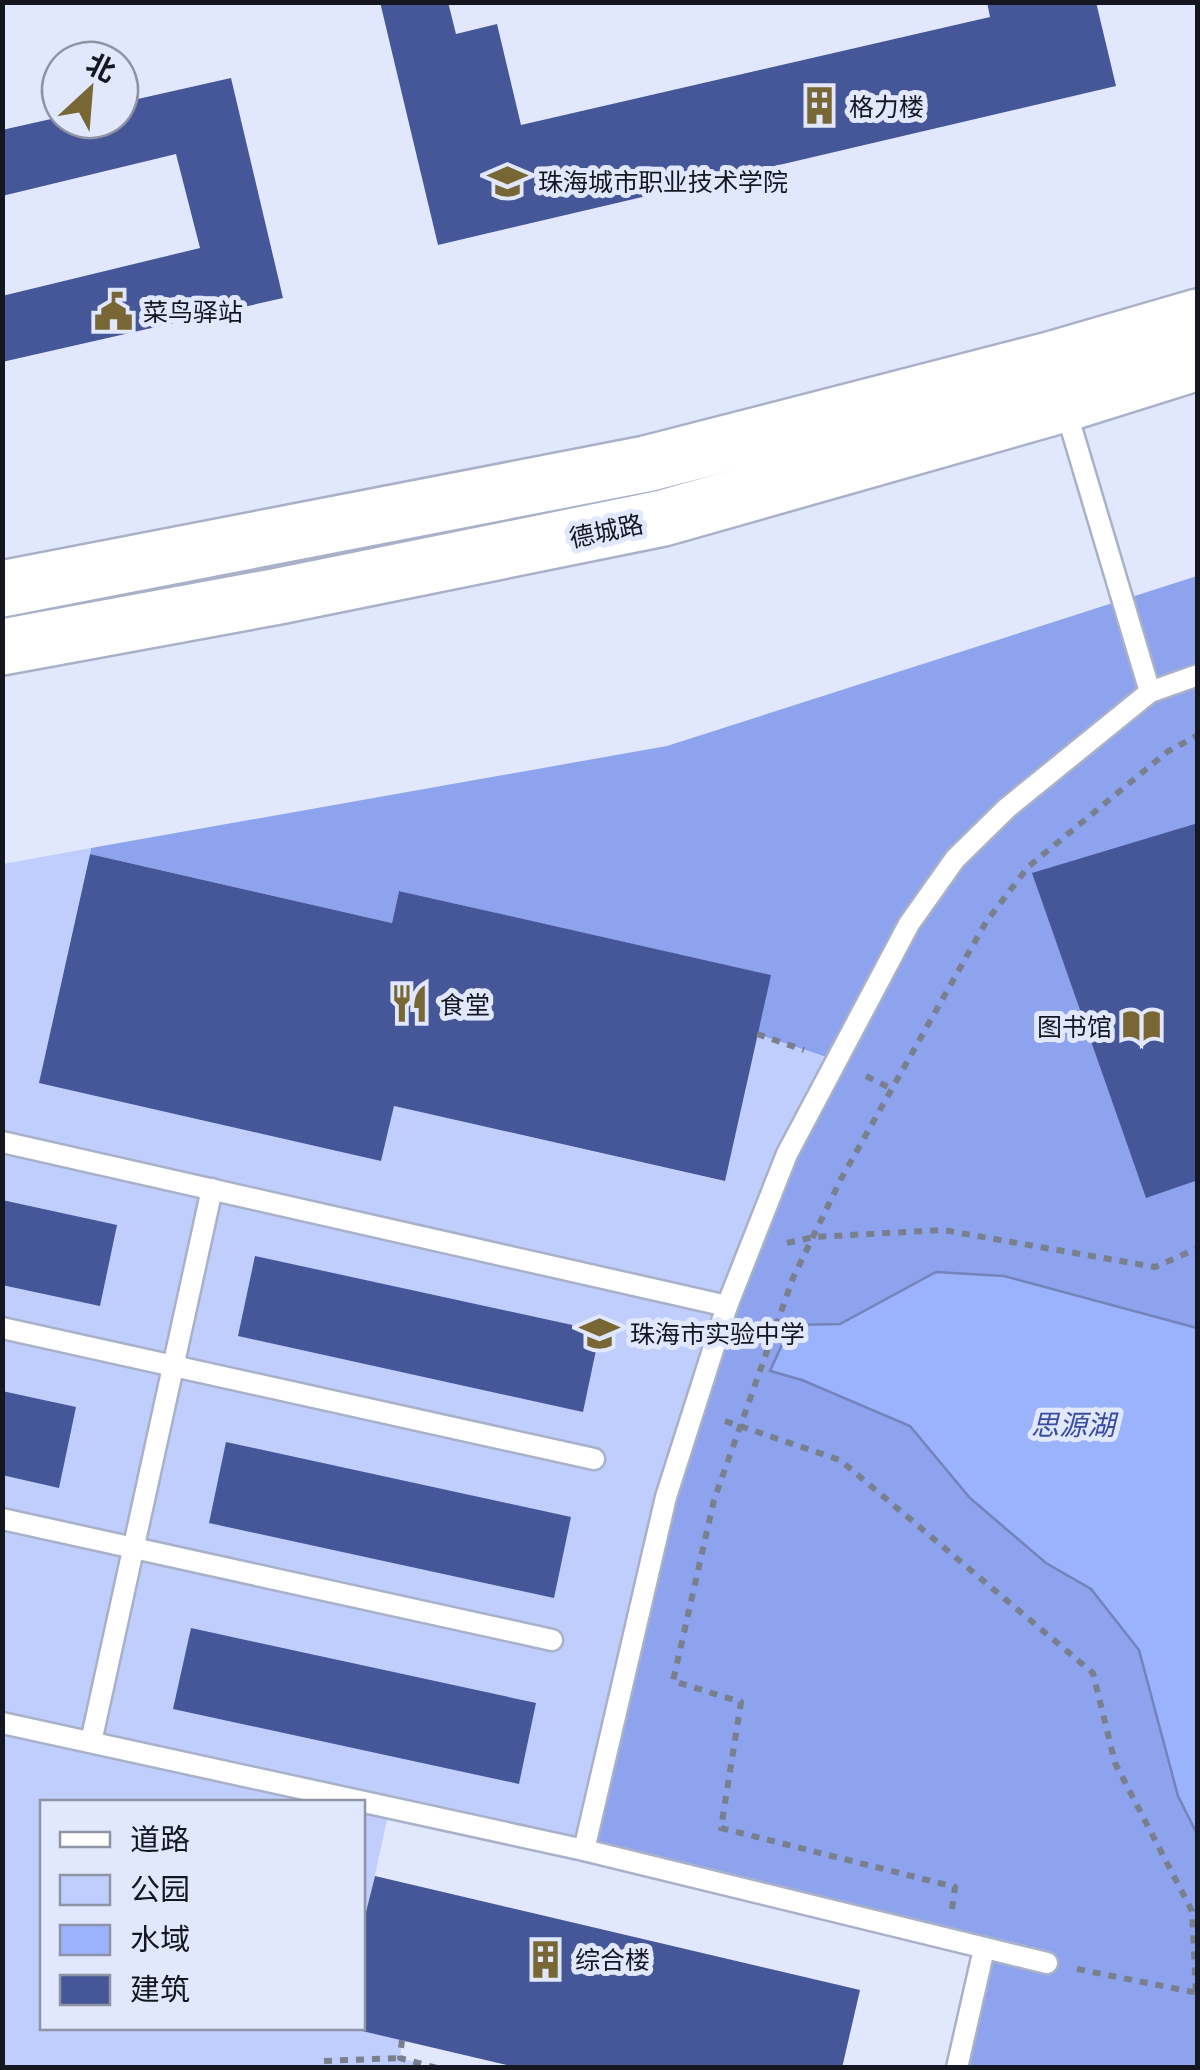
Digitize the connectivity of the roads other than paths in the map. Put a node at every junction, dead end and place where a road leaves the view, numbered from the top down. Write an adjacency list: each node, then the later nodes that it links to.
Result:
1 (1198, 317): 3 (street, 德城路)
2 (1198, 362): 3 (street, 德城路)
3 (1057, 382): 4 (street, 德城路); 5 (street, 德城路); 7 (lane)
4 (2, 588)
5 (2, 647)
6 (1198, 675): 7 (lane)
7 (1150, 692): 10 (lane)
8 (2, 1142): 9 (lane)
9 (212, 1189): 10 (lane); 12 (lane)
10 (727, 1306): 21 (lane)
11 (2, 1328): 12 (lane)
12 (173, 1365): 13 (lane); 15 (lane)
13 (594, 1459)
14 (2, 1519): 15 (lane)
15 (134, 1548): 16 (lane); 18 (lane)
16 (552, 1640)
17 (2, 1723): 18 (lane)
18 (90, 1742): 19 (lane)
19 (355, 1800)
20 (365, 1802): 21 (lane)
21 (584, 1850): 22 (lane)
22 (984, 1948): 23 (lane); 24 (lane)
23 (1047, 1963)
24 (957, 2068)

